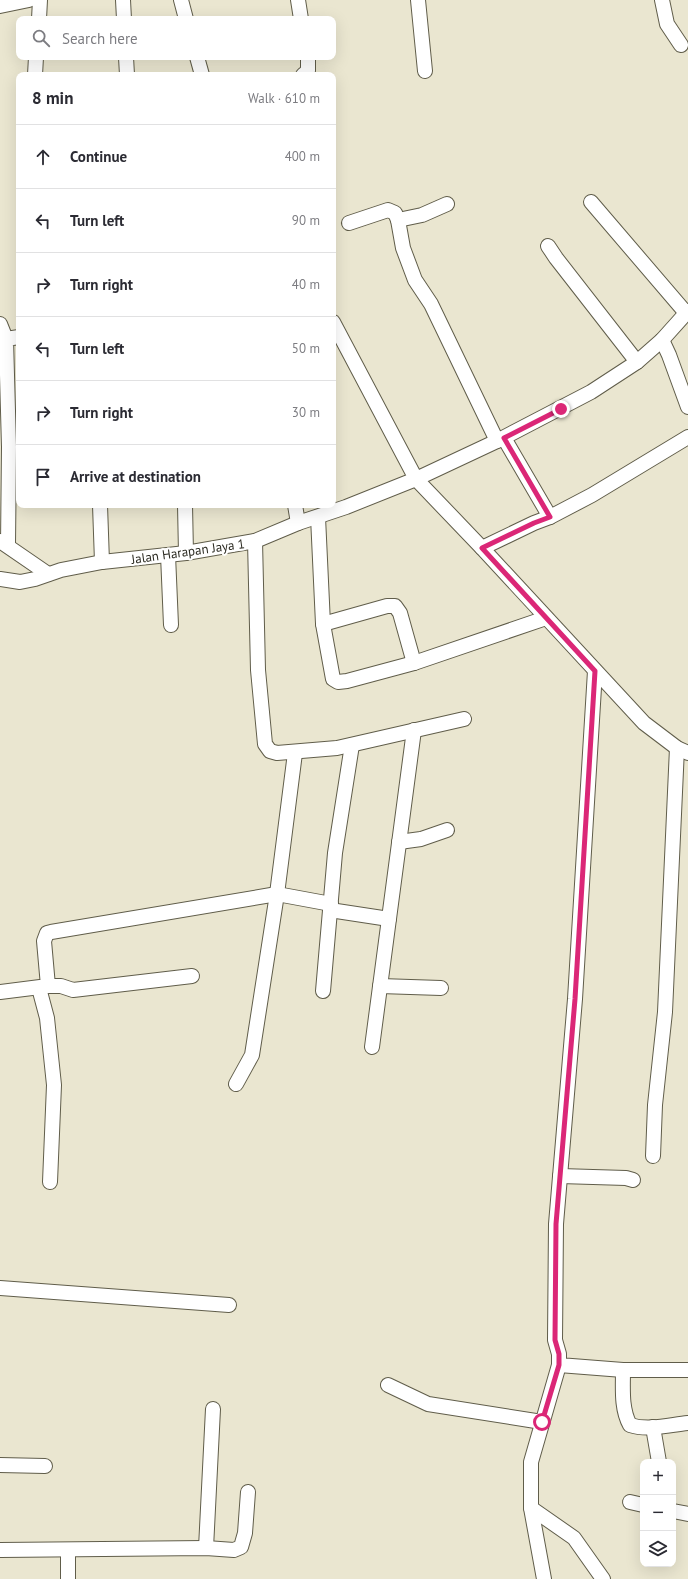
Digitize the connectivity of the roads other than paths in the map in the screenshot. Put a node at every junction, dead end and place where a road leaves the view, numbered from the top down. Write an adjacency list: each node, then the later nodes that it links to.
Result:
1 (29, 0): 8 (street)
2 (40, 0): 9 (street)
3 (123, 0): 10 (street)
4 (181, 0): 11 (street)
5 (298, 0): 12 (street)
6 (418, 0): 18 (street)
7 (662, 0): 13 (street)
8 (0, 6)
9 (39, 16)
10 (124, 16)
11 (185, 16)
12 (301, 16)
13 (681, 45)
14 (36, 60): 19 (street)
15 (126, 60): 20 (street)
16 (198, 60): 21 (street)
17 (308, 60): 22 (street)
18 (425, 71)
19 (35, 72)
20 (127, 72)
21 (201, 72)
22 (306, 72)
23 (591, 202): 28 (street)
24 (447, 204): 25 (street)
25 (398, 220): 26 (street); 36 (street)
26 (349, 223)
27 (548, 246): 33 (street)
28 (687, 312): 32 (street, Jalan Harapan Jaya 1)
29 (0, 324): 31 (street)
30 (336, 328): 37 (street)
31 (13, 338): 45 (street)
32 (662, 340): 33 (street, Jalan Harapan Jaya 1); 34 (street)
33 (637, 362): 36 (street, Jalan Harapan Jaya 1)
34 (688, 407)
35 (688, 437): 42 (street)
36 (500, 439): 37 (street, Jalan Harapan Jaya 1); 42 (street)
37 (416, 479): 41 (street, Jalan Harapan Jaya 1); 46 (street)
38 (100, 508): 49 (street)
39 (185, 508): 47 (street)
40 (296, 508): 43 (street)
41 (318, 517): 43 (street, Jalan Harapan Jaya 1); 53 (street)
42 (550, 517): 46 (street)
43 (298, 523): 44 (street, Jalan Harapan Jaya 1)
44 (255, 541): 47 (street, Jalan Harapan Jaya 1); 61 (street)
45 (4, 543): 50 (street)
46 (482, 548): 52 (street)
47 (186, 553): 48 (street, Jalan Harapan Jaya 1)
48 (168, 555): 49 (street, Jalan Harapan Jaya 1); 54 (street)
49 (102, 562): 50 (street, Jalan Harapan Jaya 1)
50 (48, 574): 51 (street, Jalan Harapan Jaya 1)
51 (0, 579)
52 (546, 618): 55 (street); 56 (street)
53 (323, 624): 55 (street); 55 (street)
54 (171, 625)
55 (414, 662)
56 (595, 671): 60 (street); 76 (street)
57 (464, 719): 58 (street)
58 (414, 730): 59 (street); 63 (street)
59 (352, 745): 61 (street); 65 (street)
60 (682, 751): 75 (street)
61 (295, 753): 64 (street)
62 (447, 830): 63 (street)
63 (399, 842): 66 (street)
64 (277, 894): 65 (street); 69 (street); 74 (street)
65 (330, 907): 66 (street); 71 (street)
66 (389, 920): 68 (street)
67 (192, 976): 69 (street)
68 (380, 986): 70 (street); 73 (street)
69 (44, 987): 72 (street); 78 (street)
70 (441, 988)
71 (323, 991)
72 (0, 992)
73 (372, 1047)
74 (236, 1084)
75 (653, 1156)
76 (560, 1176): 77 (street); 81 (street)
77 (633, 1180)
78 (50, 1182)
79 (0, 1288): 80 (street)
80 (228, 1305)
81 (559, 1365): 82 (street); 86 (street)
82 (623, 1370): 83 (street); 88 (street)
83 (688, 1370)
84 (388, 1385): 86 (street)
85 (213, 1409): 96 (street)
86 (542, 1422): 93 (street)
87 (688, 1422): 88 (street)
88 (653, 1427): 89 (street)
89 (658, 1459)
90 (0, 1465): 91 (street)
91 (45, 1466)
92 (248, 1492): 96 (street)
93 (531, 1508): 100 (street); 101 (street)
94 (676, 1512): 95 (street)
95 (688, 1514)
96 (206, 1548): 98 (street)
97 (0, 1550): 98 (street)
98 (68, 1550): 99 (street)
99 (68, 1579)
100 (544, 1579)
101 (603, 1579)

